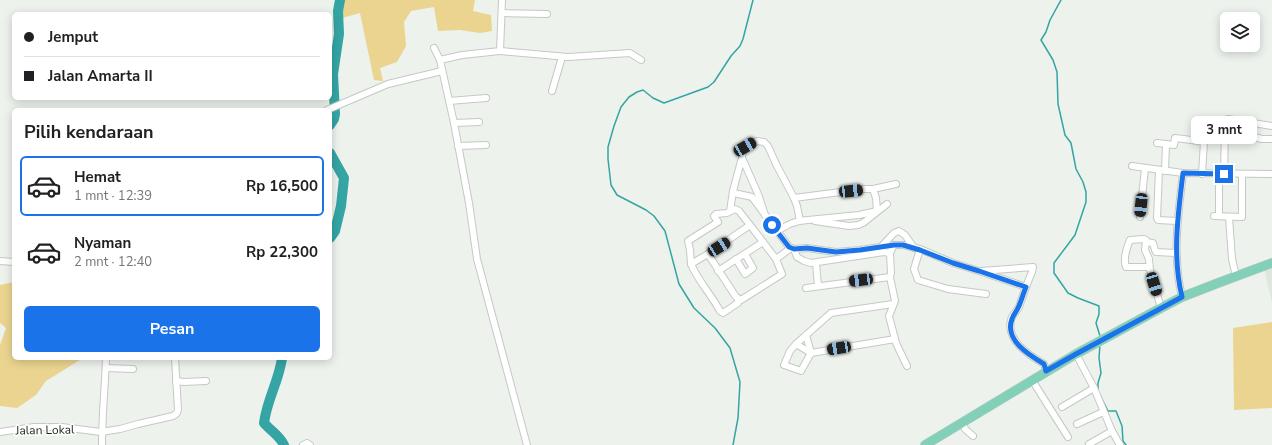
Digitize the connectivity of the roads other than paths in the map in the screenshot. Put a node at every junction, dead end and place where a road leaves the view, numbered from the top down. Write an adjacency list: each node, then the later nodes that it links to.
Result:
1 (502, 0): 2 (street)
2 (502, 13): 3 (street); 5 (street)
3 (547, 14)
4 (434, 48): 7 (street)
5 (500, 51): 6 (street); 7 (street)
6 (562, 57): 8 (street); 10 (street)
7 (440, 60): 9 (street)
8 (640, 60)
9 (442, 70): 12 (street); 13 (street)
10 (552, 91)
11 (486, 98): 12 (street)
12 (449, 101): 15 (street)
13 (330, 108)
14 (479, 122): 15 (street)
15 (454, 123): 22 (street)
16 (1272, 126): 17 (street)
17 (1225, 130): 18 (street); 29 (street)
18 (1272, 139)
19 (1157, 143): 20 (street)
20 (1166, 144): 26 (street); 28 (street)
21 (486, 145): 22 (street)
22 (458, 146): 109 (street)
23 (742, 161): 33 (street); 35 (street); 37 (street)
24 (1132, 166): 25 (street)
25 (1145, 168): 26 (street); 42 (street)
26 (1162, 171): 27 (street); 46 (street)
27 (1183, 173): 28 (street); 46 (street)
28 (1202, 174): 29 (street)
29 (1222, 174): 30 (street); 43 (street)
30 (1242, 174): 31 (street); 43 (street)
31 (1272, 174)
32 (896, 184): 34 (street)
33 (755, 188): 36 (street); 41 (street)
34 (873, 189): 37 (street); 39 (street)
35 (733, 191): 36 (street); 40 (street)
36 (752, 197): 41 (street)
37 (794, 198): 45 (street)
38 (888, 204): 39 (street)
39 (877, 211): 44 (street); 44 (street)
40 (728, 212): 47 (street); 66 (street)
41 (765, 215): 48 (street)
42 (1140, 217)
43 (1229, 217): 70 (street)
44 (810, 220): 45 (street)
45 (800, 221): 48 (street)
46 (1177, 222): 56 (street)
47 (750, 225): 49 (street); 57 (street)
48 (777, 231): 53 (street)
49 (763, 242): 58 (street); 60 (street)
50 (1146, 242): 56 (street); 67 (street); 67 (street)
51 (894, 245): 52 (street); 54 (street); 55 (street)
52 (881, 247): 54 (street); 59 (street)
53 (793, 249): 59 (street); 60 (street); 64 (street)
54 (917, 249): 69 (street); 75 (street)
55 (890, 253): 59 (street); 71 (street)
56 (1176, 253): 76 (street)
57 (708, 254): 66 (street); 68 (street)
58 (745, 254): 61 (street); 61 (street)
59 (860, 254): 64 (street)
60 (776, 258): 77 (street)
61 (736, 260): 68 (street)
62 (0, 261): 63 (street)
63 (12, 262)
64 (816, 263): 72 (street)
65 (1272, 263): 70 (main road)
66 (691, 264): 77 (street)
67 (1150, 268): 79 (street)
68 (718, 271): 77 (street)
69 (979, 271): 73 (street); 73 (street)
70 (1236, 276): 76 (main road)
71 (890, 277): 72 (street); 78 (street)
72 (818, 286): 74 (street)
73 (1026, 287): 90 (street)
74 (806, 288)
75 (986, 294)
76 (1182, 297): 79 (main road)
77 (738, 300)
78 (894, 304): 80 (street); 81 (street)
79 (1161, 308): 84 (main road)
80 (806, 335): 82 (street); 83 (street)
81 (895, 339): 83 (street); 87 (street)
82 (796, 344): 83 (street); 83 (street)
83 (811, 353)
84 (1076, 354): 90 (main road); 94 (street)
85 (106, 360): 88 (street)
86 (175, 360): 92 (street)
87 (906, 366)
88 (106, 368): 89 (street); 101 (street)
89 (133, 369)
90 (1046, 371): 91 (main road)
91 (1032, 380): 97 (main road); 103 (street)
92 (176, 381): 93 (street); 101 (street, Jalan Lokal)
93 (206, 381)
94 (1094, 388): 95 (street); 96 (street)
95 (1062, 407)
96 (1103, 412): 98 (street); 99 (street)
97 (963, 422): 102 (street); 104 (main road)
98 (1077, 424)
99 (1112, 431): 105 (street); 110 (street)
100 (0, 432): 101 (street, Jalan Lokal)
101 (101, 432): 106 (street)
102 (973, 436)
103 (1068, 438)
104 (929, 444)
105 (1089, 444)
106 (102, 445)
107 (303, 445): 108 (street)
108 (310, 445)
109 (527, 445)
110 (1120, 445)

